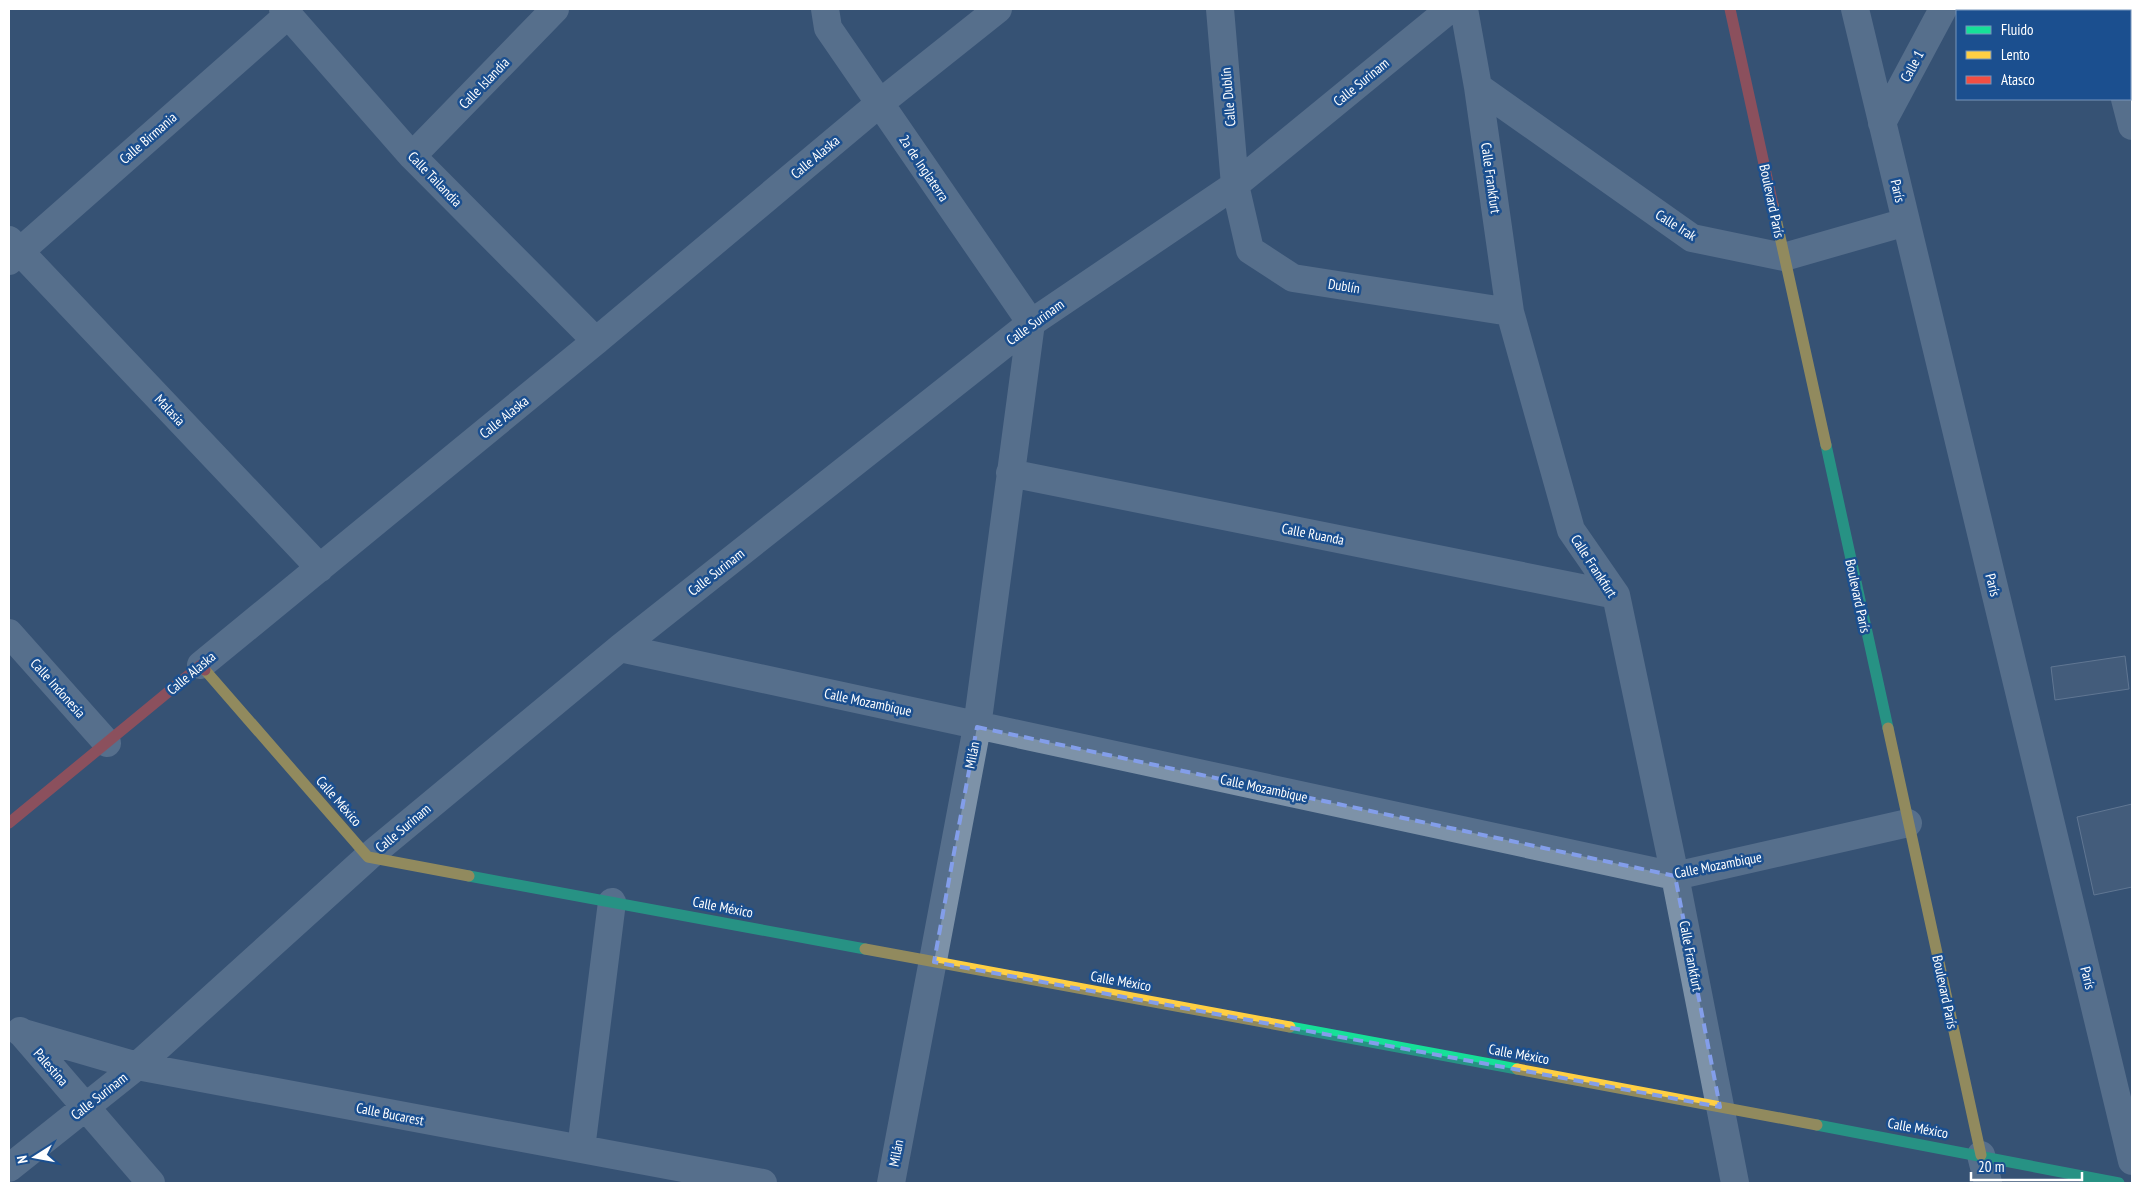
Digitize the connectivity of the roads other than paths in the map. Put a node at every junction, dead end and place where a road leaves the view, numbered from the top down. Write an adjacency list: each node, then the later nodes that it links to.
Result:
1 (556, 9): 16 (street, Calle Islandia)
2 (824, 9): 13 (street, 2a de Inglaterra)
3 (998, 9): 13 (street, Calle Alaska)
4 (1220, 9): 17 (street, Calle Dublín)
5 (1450, 9): 17 (street, Calle Surinam)
6 (1464, 9): 11 (street, Calle Frankfurt)
7 (1730, 9): 20 (street, Boulevard París)
8 (1855, 9): 14 (street, París)
9 (1943, 9): 14 (street, Calle 1)
10 (285, 12): 16 (street, Calle Tailandia); 19 (street, Calle Birmania)
11 (1478, 88): 20 (street, Calle Irak); 21 (street, Calle Frankfurt)
12 (2125, 100): 15 (street)
13 (880, 103): 22 (street, 2a de Inglaterra); 23 (street, Calle Alaska)
14 (1882, 123): 18 (street, París)
15 (2132, 126)
16 (412, 156): 23 (street, Calle Tailandia)
17 (1235, 185): 21 (street, Dublín); 22 (street, Calle Surinam)
18 (1906, 222): 20 (street, Calle Irak); 44 (street, París)
19 (12, 251): 25 (street, Malasia)
20 (1784, 257): 33 (street, Boulevard París)
21 (1510, 312): 26 (street, Calle Frankfurt)
22 (1031, 323): 24 (street, Milán); 28 (street, Calle Surinam)
23 (596, 341): 25 (street, Calle Alaska)
24 (1010, 473): 26 (street, Calle Ruanda); 30 (street, Milán)
25 (320, 568): 29 (street, Calle Alaska)
26 (1616, 595): 35 (street, Calle Frankfurt)
27 (9, 633): 31 (street, Calle Indonesia)
28 (620, 648): 30 (street, Calle Mozambique); 34 (street, Calle Surinam)
29 (201, 665): 31 (street, Calle Alaska); 34 (street, Calle México)
30 (977, 726): 35 (street, Calle Mozambique); 37 (street, Milán)
31 (107, 743): 32 (street, Calle Alaska)
32 (9, 823)
33 (1908, 823): 35 (street, Calle Mozambique); 43 (street, Boulevard París)
34 (368, 857): 36 (street, Calle México); 39 (street, Calle Surinam)
35 (1676, 876): 41 (street, Calle Frankfurt)
36 (612, 902): 37 (street, Calle México); 42 (street)
37 (934, 962): 41 (street, Calle México); 48 (street, Milán)
38 (14, 1025): 39 (street, Calle Bucarest); 40 (street, Palestina)
39 (137, 1066): 40 (street, Calle Surinam); 42 (street, Calle Bucarest)
40 (85, 1107): 45 (street, Calle Surinam); 46 (street, Palestina)
41 (1720, 1107): 43 (street, Calle México); 49 (street, Calle Frankfurt)
42 (580, 1149): 47 (street, Calle Bucarest)
43 (1981, 1155): 50 (street, Boulevard París); 51 (street, Calle México)
44 (2132, 1161)
45 (9, 1168)
46 (151, 1183)
47 (763, 1183)
48 (890, 1183)
49 (1735, 1183)
50 (1988, 1183)
51 (2119, 1183)

